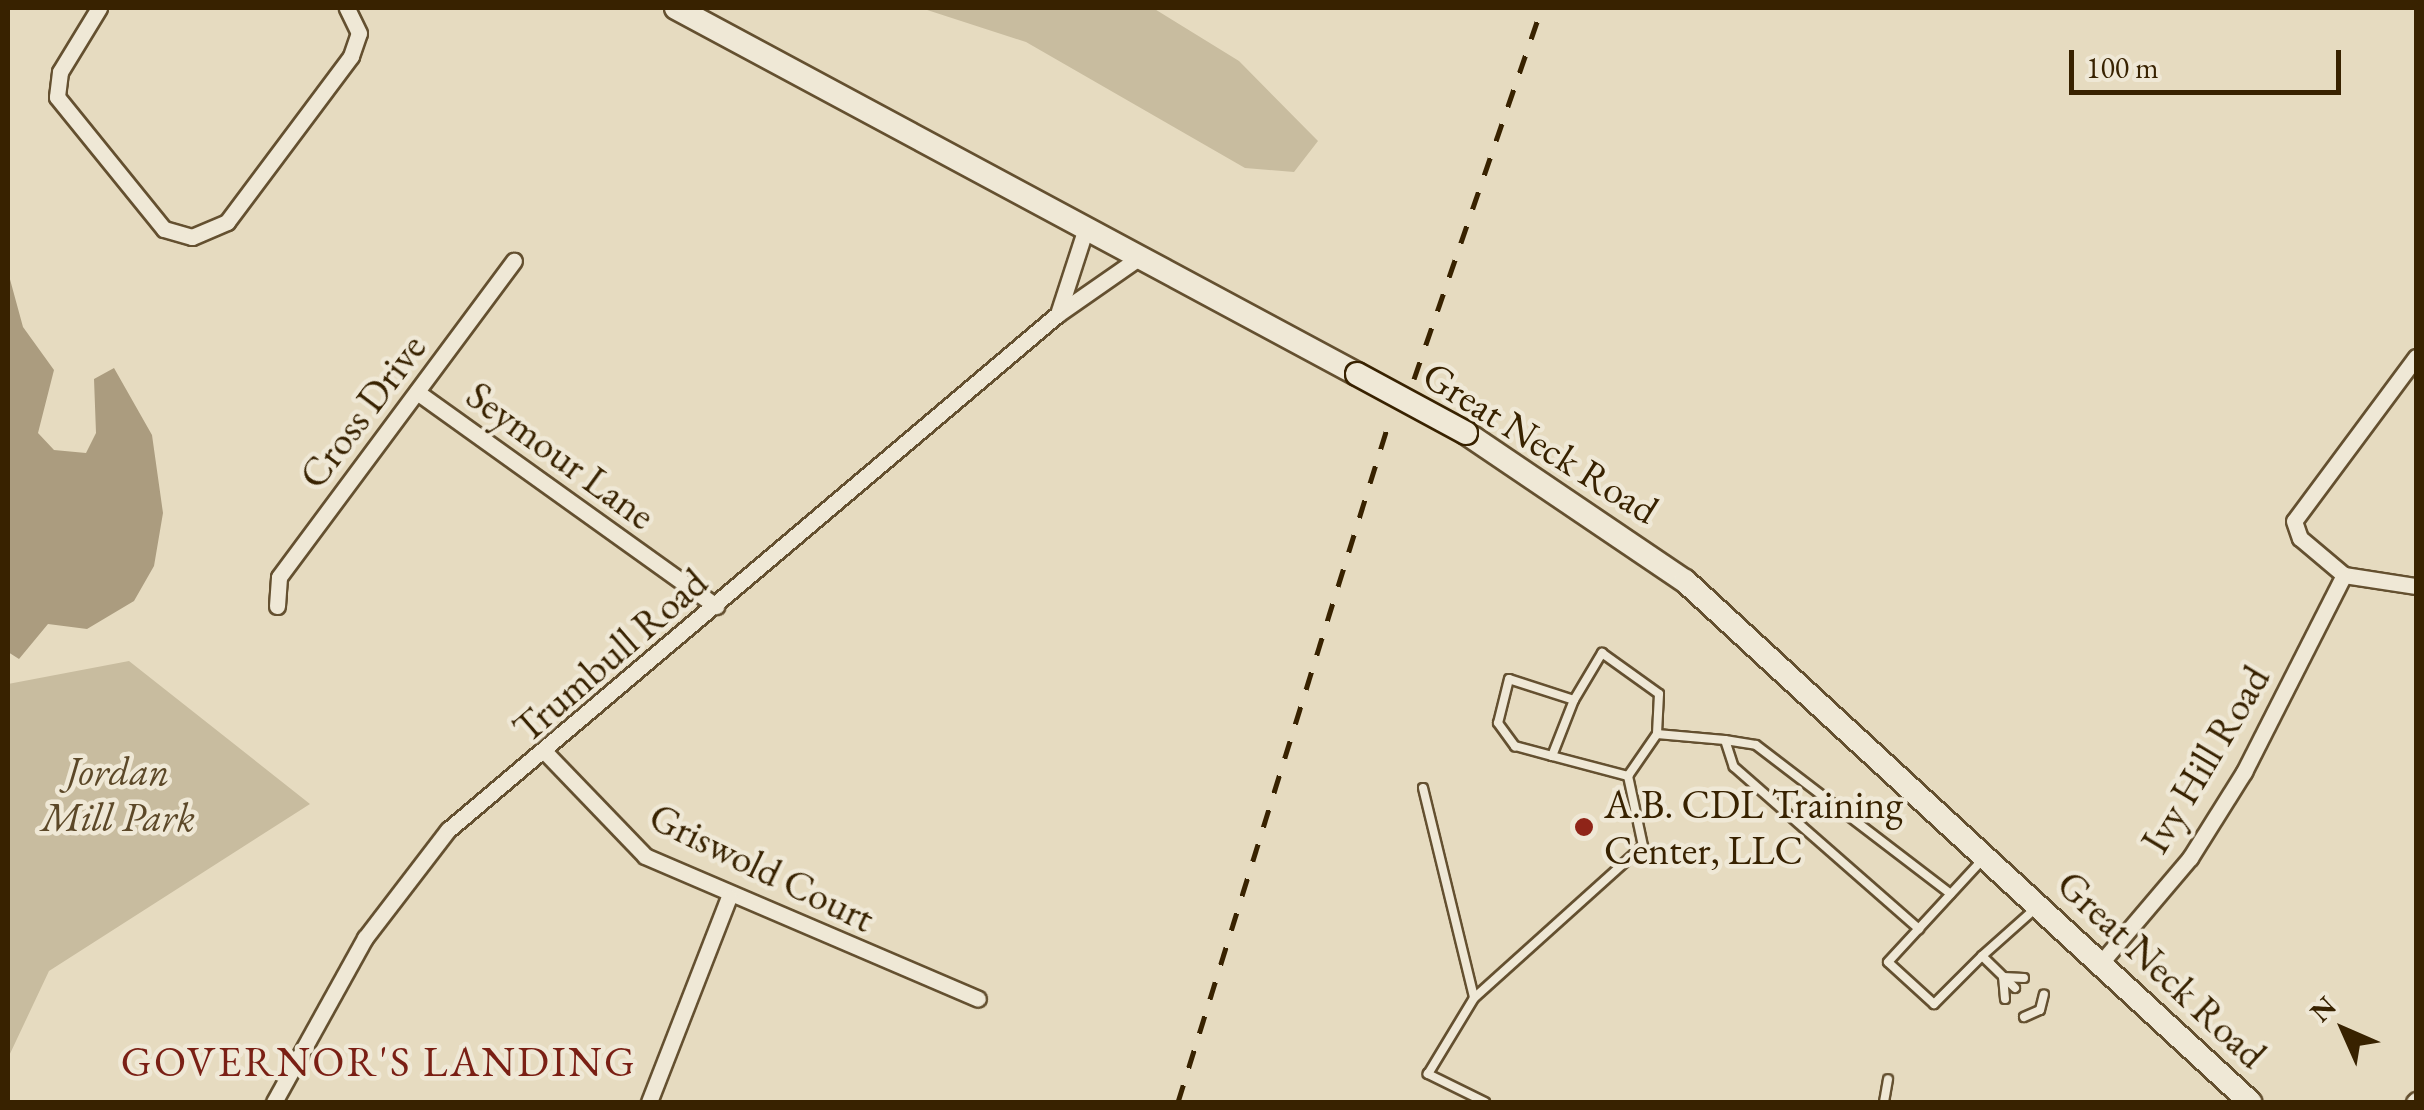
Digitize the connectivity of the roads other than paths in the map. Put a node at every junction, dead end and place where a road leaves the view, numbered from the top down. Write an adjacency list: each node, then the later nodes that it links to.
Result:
1 (99, 8): 2 (street)
2 (346, 8)
3 (676, 8): 4 (main road, Great Neck Road)
4 (1086, 228): 5 (main road, Great Neck Road); 7 (street)
5 (1140, 257): 7 (street, Trumbull Road); 21 (main road, Great Neck Road, bridge)
6 (514, 261): 9 (street, Cross Drive)
7 (1058, 314): 13 (street, Trumbull Road)
8 (2416, 357): 10 (street)
9 (417, 392): 12 (street, Cross Drive); 13 (street, Seymour Lane)
10 (2344, 574): 11 (street); 27 (street, Ivy Hill Road)
11 (2416, 586)
12 (277, 606)
13 (716, 606): 17 (street, Trumbull Road)
14 (1574, 700): 15 (lane); 18 (lane); 18 (lane)
15 (1657, 734): 16 (lane); 19 (lane)
16 (1724, 740): 22 (lane); 25 (lane)
17 (546, 754): 23 (street, Griswold Court); 37 (street, Trumbull Road)
18 (1552, 756): 19 (lane)
19 (1628, 776): 32 (lane)
20 (1423, 788): 32 (lane)
21 (1985, 856): 22 (lane); 24 (main road, Great Neck Road)
22 (1950, 894): 25 (lane)
23 (729, 897): 33 (street, Griswold Court); 38 (street)
24 (2039, 906): 26 (lane); 27 (main road, Great Neck Road)
25 (1919, 929): 26 (lane)
26 (1982, 956): 28 (lane)
27 (2100, 964): 41 (main road, Great Neck Road)
28 (2004, 977): 29 (lane); 30 (lane); 34 (lane)
29 (2024, 978)
30 (2015, 988)
31 (2044, 994): 35 (lane)
32 (1474, 998): 39 (lane)
33 (978, 999)
34 (2005, 1000)
35 (2024, 1017)
36 (1888, 1079): 40 (lane)
37 (274, 1102)
38 (649, 1102)
39 (1485, 1102)
40 (1884, 1102)
41 (2250, 1102)

